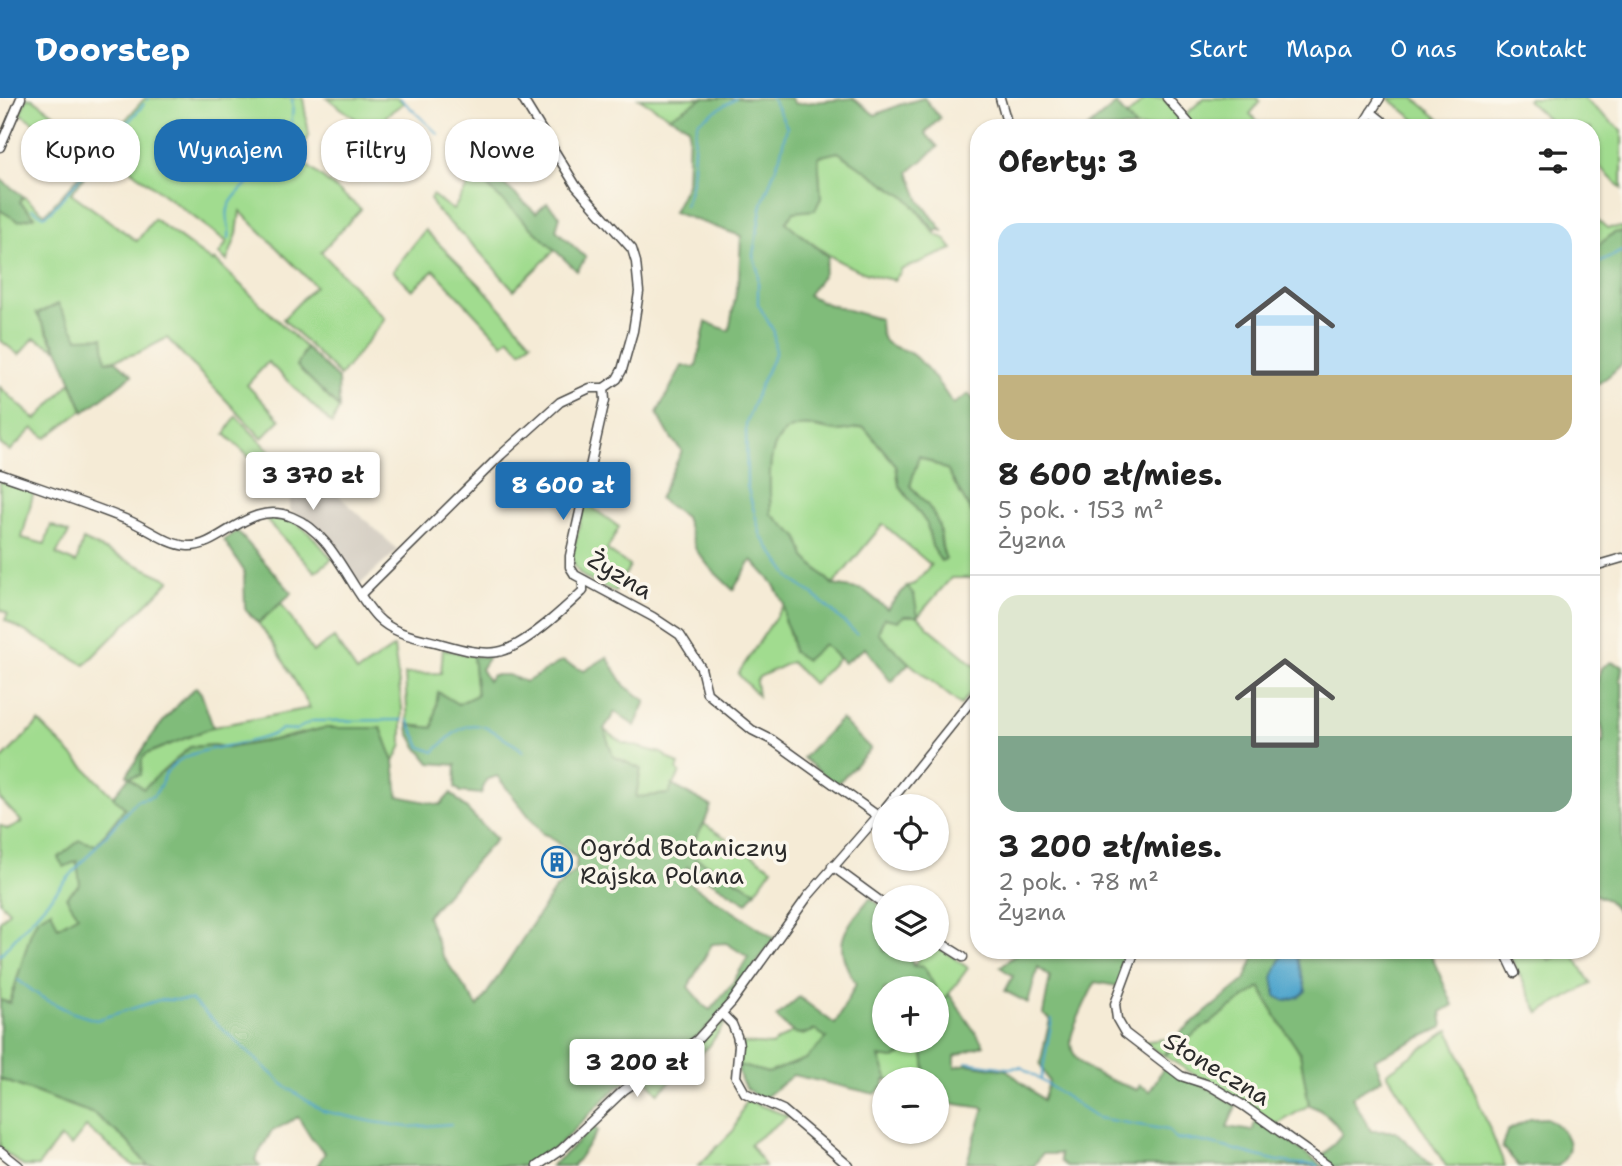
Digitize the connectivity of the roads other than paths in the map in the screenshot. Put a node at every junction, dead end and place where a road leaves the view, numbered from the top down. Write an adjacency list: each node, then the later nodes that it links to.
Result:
1 (21, 98): 11 (street)
2 (522, 98): 12 (street)
3 (1000, 98): 7 (street)
4 (1167, 98): 8 (street)
5 (1380, 98): 6 (street)
6 (1371, 112): 9 (street); 10 (street)
7 (1006, 119)
8 (1185, 119)
9 (1367, 119)
10 (1380, 119)
11 (0, 147)
12 (604, 388): 16 (street, Żyzna); 17 (street)
13 (0, 474): 17 (street)
14 (1622, 558): 15 (street)
15 (1600, 564)
16 (583, 580): 17 (street); 20 (street, Żyzna)
17 (361, 594)
18 (970, 702): 19 (street)
19 (896, 794)
20 (872, 805)
21 (872, 822): 22 (street)
22 (832, 866): 23 (street); 29 (street)
23 (872, 895)
24 (949, 948): 25 (street)
25 (963, 957)
26 (1132, 959): 34 (street, Słoneczna)
27 (1508, 959): 28 (street)
28 (1515, 973)
29 (722, 1014): 32 (street); 33 (street)
30 (0, 1151): 31 (street)
31 (19, 1166)
32 (537, 1166)
33 (849, 1166)
34 (1328, 1166)

